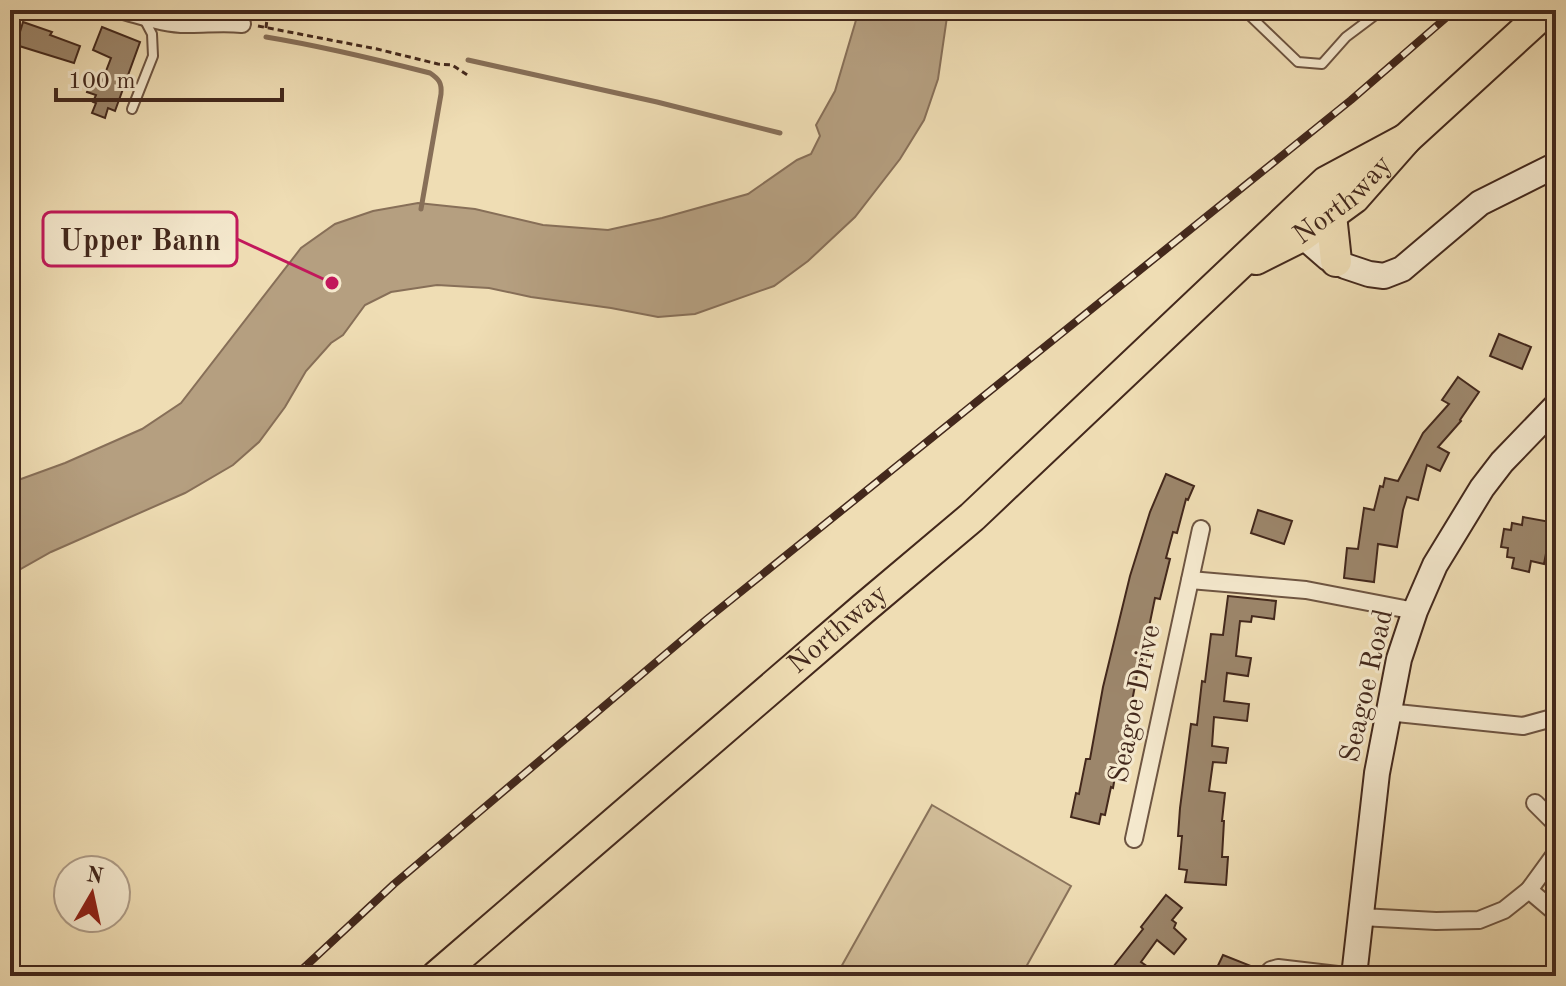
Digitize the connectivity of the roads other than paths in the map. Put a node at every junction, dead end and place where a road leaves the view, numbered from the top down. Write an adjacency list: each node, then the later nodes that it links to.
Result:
1 (120, 10): 5 (street)
2 (1244, 10): 3 (lane)
3 (1382, 10)
4 (1547, 10): 8 (highway, Northway)
5 (142, 16): 6 (street); 7 (lane)
6 (242, 24)
7 (132, 109)
8 (1406, 139): 10 (highway, Northway); 11 (highway, Northway)
9 (1556, 167): 12 (main road)
10 (1331, 215): 11 (highway, Northway); 12 (highway)
11 (1293, 228): 12 (main road); 26 (highway, Northway)
12 (1336, 261)
13 (1556, 406): 16 (main road, Seagoe Road)
14 (1201, 529): 15 (street, Seagoe Drive)
15 (1190, 580): 16 (street); 21 (street, Seagoe Drive)
16 (1415, 611): 17 (main road, Seagoe Road)
17 (1387, 712): 18 (street); 25 (main road, Seagoe Road)
18 (1556, 717)
19 (1535, 803): 20 (street)
20 (1556, 824)
21 (1134, 839)
22 (1556, 853): 23 (street)
23 (1529, 890): 24 (street); 25 (street)
24 (1556, 913)
25 (1361, 917): 29 (main road, Seagoe Road)
26 (437, 976)
27 (1265, 976): 28 (street)
28 (1346, 976)
29 (1354, 976)

